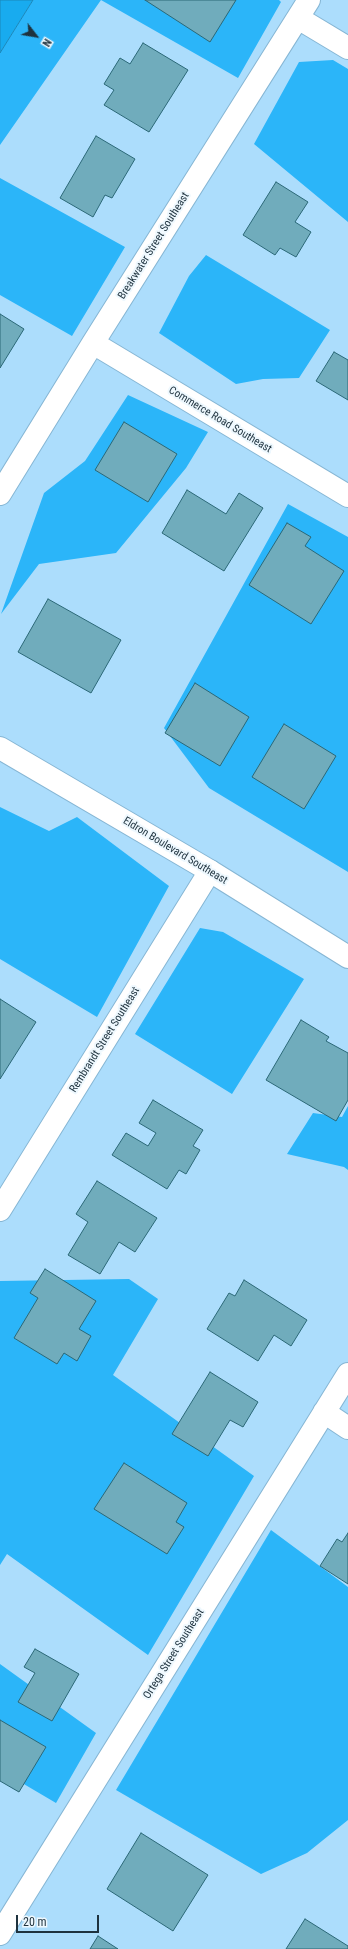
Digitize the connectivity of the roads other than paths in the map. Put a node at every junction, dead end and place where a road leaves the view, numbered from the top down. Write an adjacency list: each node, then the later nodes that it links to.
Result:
1 (304, 9): 2 (street); 3 (street, Breakwater Street Southeast)
2 (348, 48)
3 (92, 343): 4 (street, Breakwater Street Southeast); 5 (street, Commerce Road Southeast)
4 (0, 494)
5 (348, 496)
6 (0, 748): 7 (street, Eldron Boulevard Southeast)
7 (210, 871): 8 (street, Eldron Boulevard Southeast); 9 (street, Rembrandt Street Southeast)
8 (348, 957)
9 (0, 1210)
10 (348, 1374): 11 (street, Ortega Street Southeast)
11 (324, 1412): 12 (street); 13 (street, Ortega Street Southeast)
12 (348, 1428)
13 (0, 1934)

